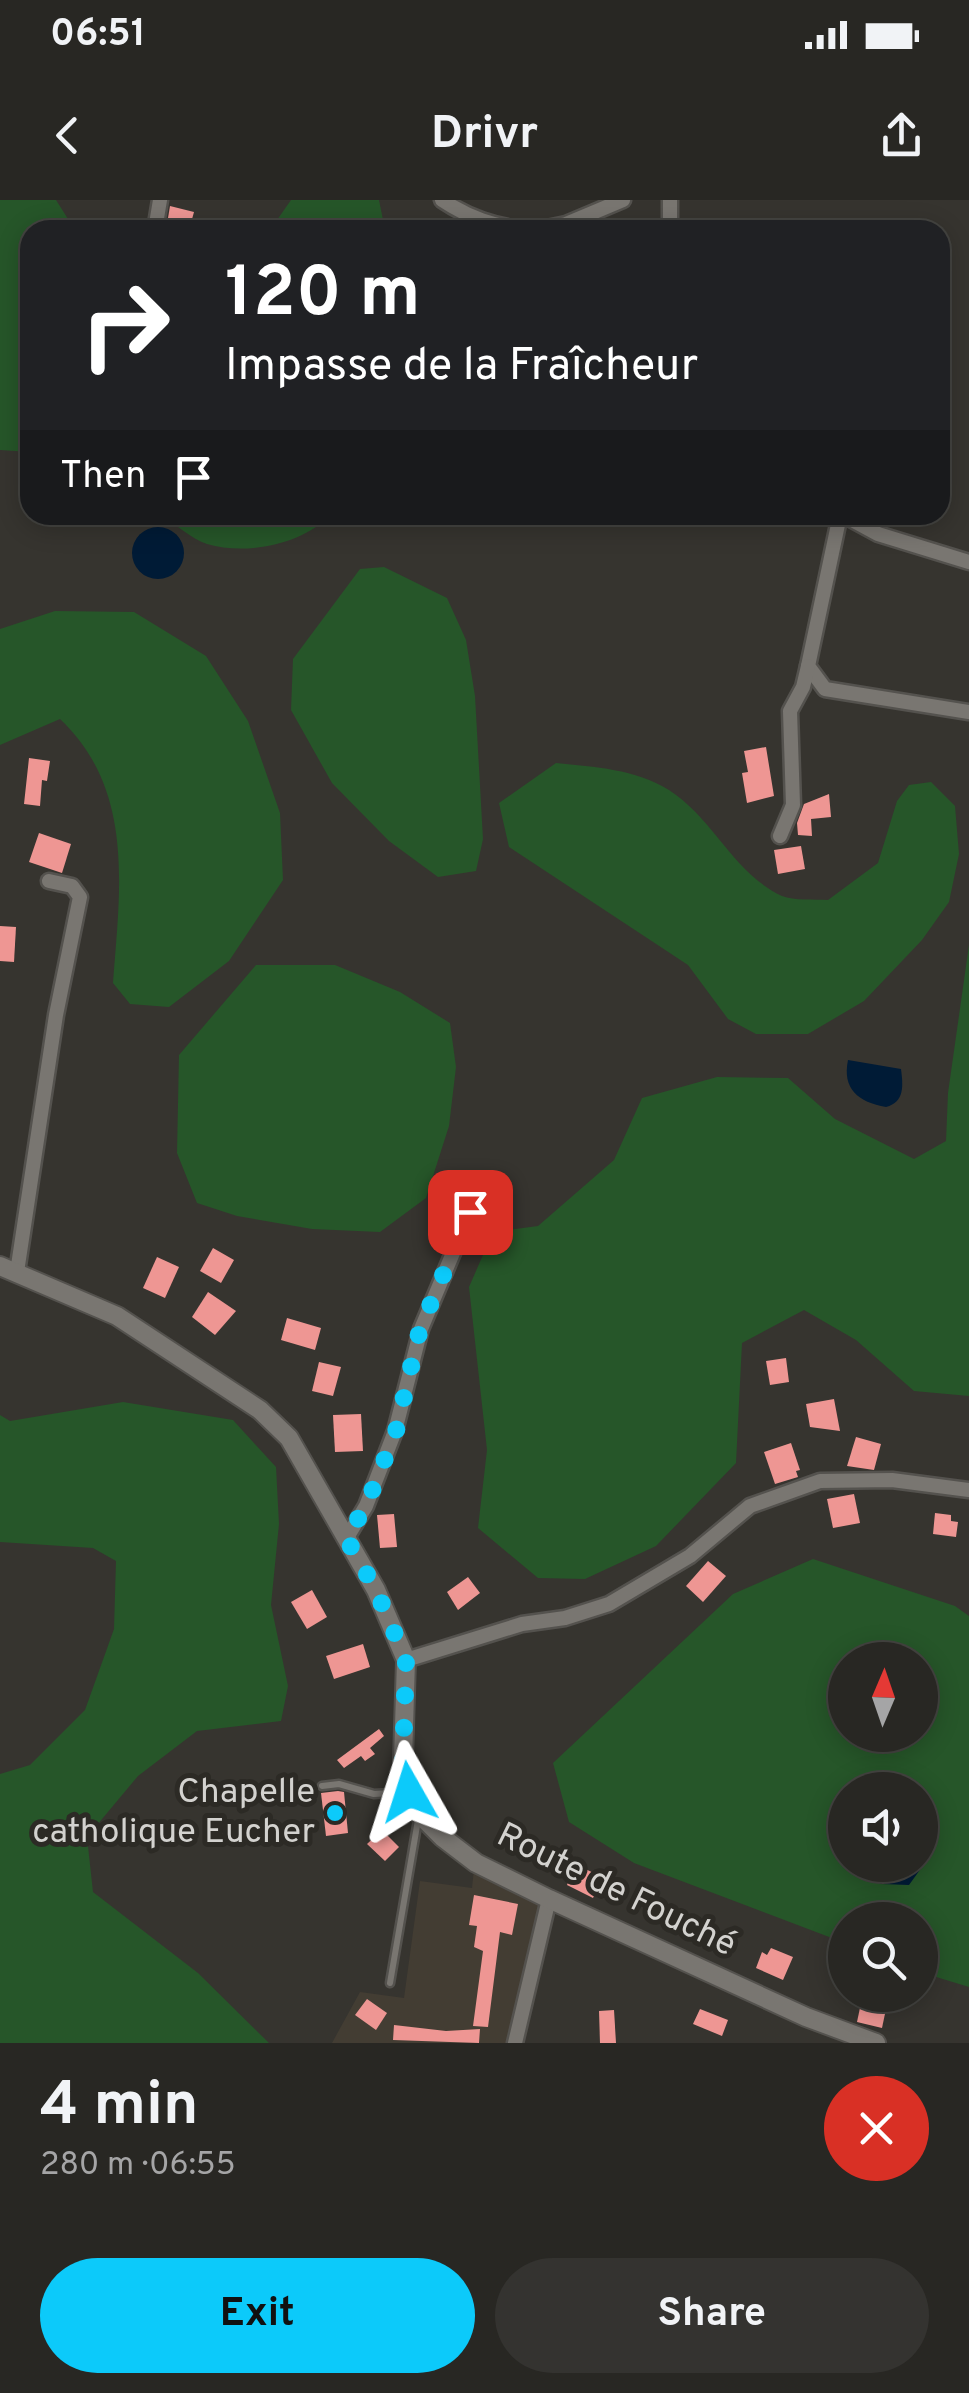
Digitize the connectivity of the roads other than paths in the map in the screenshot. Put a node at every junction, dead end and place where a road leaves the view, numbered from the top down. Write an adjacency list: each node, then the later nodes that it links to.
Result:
1 (442, 200): 3 (street)
2 (624, 200): 4 (street)
3 (478, 220)
4 (576, 220)
5 (840, 525): 8 (street)
6 (861, 525): 7 (street)
7 (969, 562)
8 (808, 666): 9 (street); 10 (street)
9 (969, 712)
10 (780, 836)
11 (49, 880): 13 (street)
12 (482, 1184): 15 (street)
13 (8, 1269): 15 (main road, Route de Fouché)
14 (969, 1490): 16 (street)
15 (346, 1538): 16 (main road, Route de Fouché)
16 (406, 1660): 18 (main road, Route de Fouché)
17 (322, 1786): 18 (lane)
18 (409, 1792): 19 (main road, Route de Fouché)
19 (419, 1814): 20 (main road, Route de Fouché); 21 (lane)
20 (548, 1898): 22 (street); 23 (main road, Route de Fouché)
21 (390, 1983)
22 (515, 2043)
23 (876, 2043)

